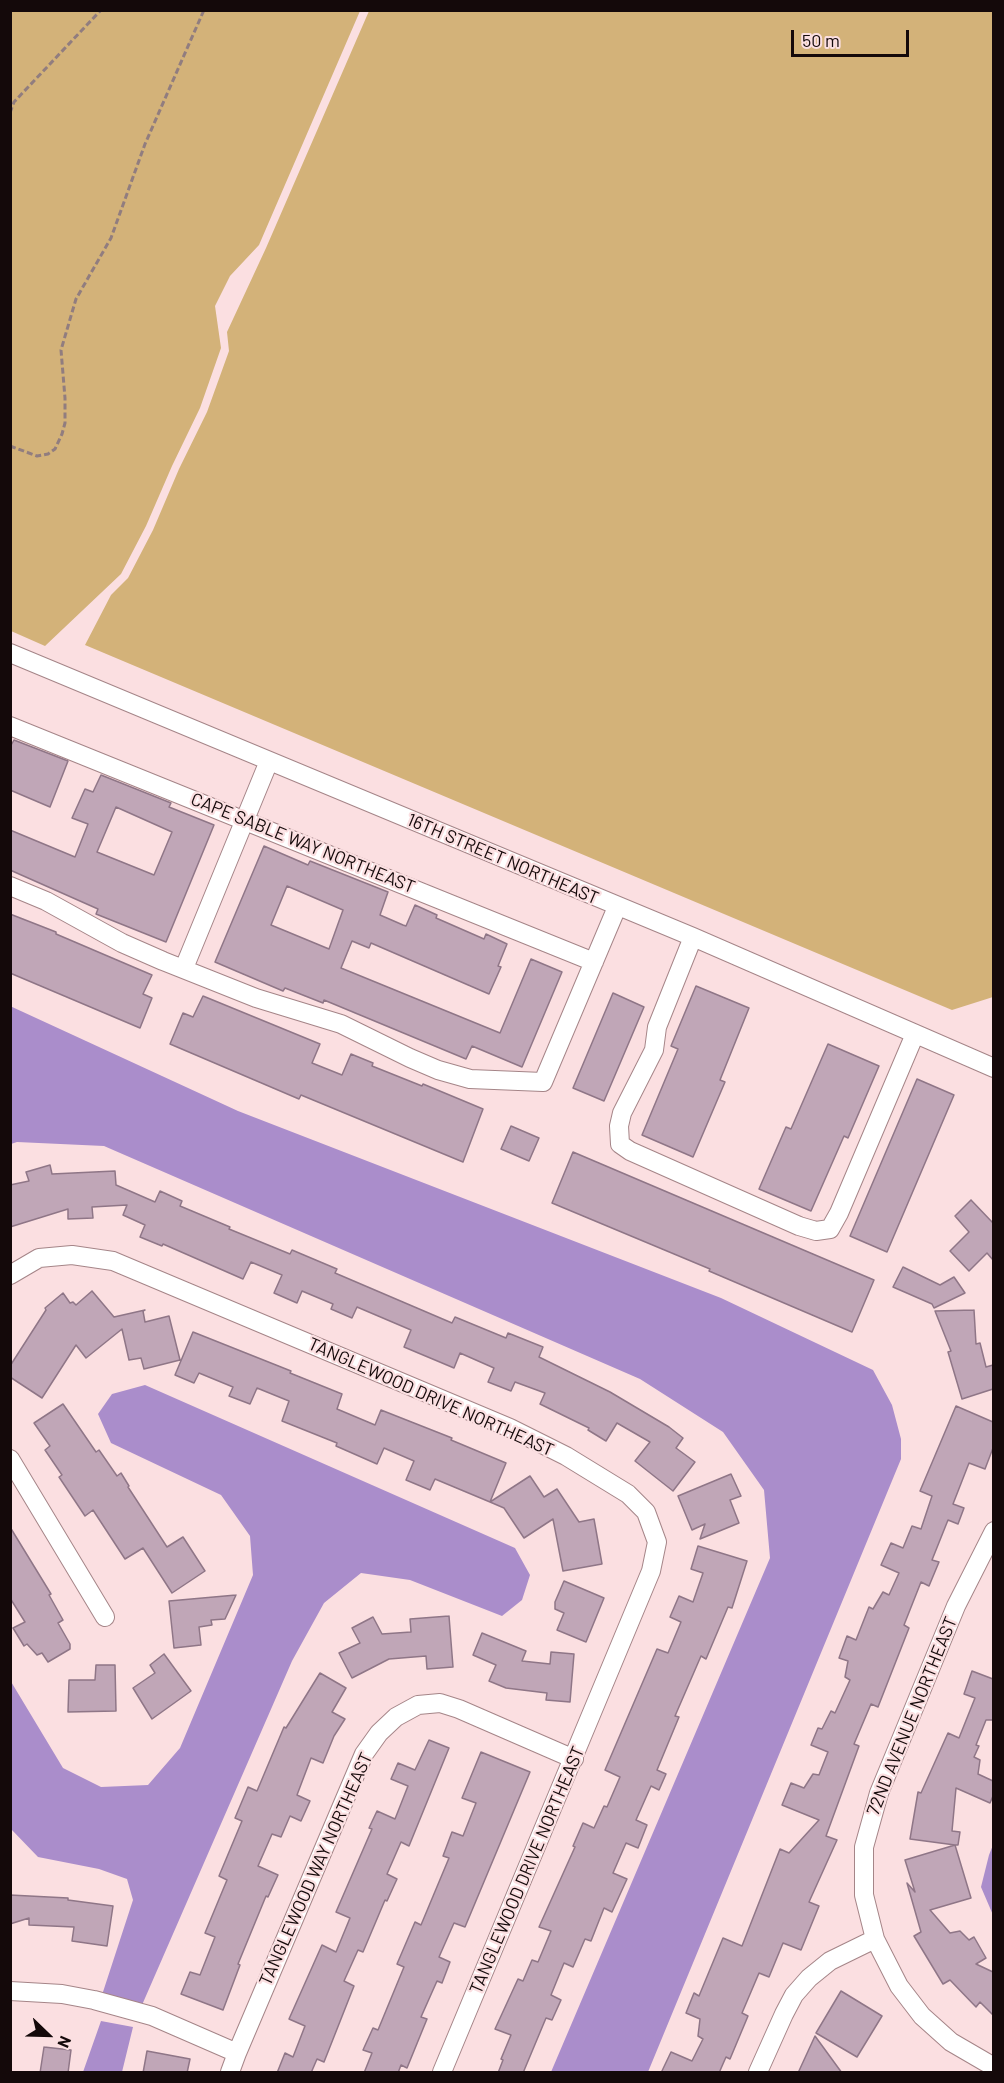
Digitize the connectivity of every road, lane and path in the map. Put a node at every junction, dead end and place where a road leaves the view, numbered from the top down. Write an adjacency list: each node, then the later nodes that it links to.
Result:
1 (101, 10): 3 (path)
2 (204, 10): 4 (path)
3 (10, 113)
4 (10, 446)
5 (10, 653): 7 (street, 16TH STREET NORTHEAST)
6 (10, 726): 8 (street, CAPE SABLE WAY NORTHEAST)
7 (269, 761): 8 (street); 10 (street, 16TH STREET NORTHEAST)
8 (245, 820): 12 (street, CAPE SABLE WAY NORTHEAST); 13 (street)
9 (10, 886): 13 (street)
10 (617, 907): 11 (street, 16TH STREET NORTHEAST); 12 (street)
11 (693, 937): 14 (street, 16TH STREET NORTHEAST); 14 (street)
12 (594, 962): 13 (street)
13 (184, 968)
14 (915, 1034): 15 (street, 16TH STREET NORTHEAST)
15 (993, 1068)
16 (10, 1275): 20 (street, TANGLEWOOD DRIVE NORTHEAST)
17 (10, 1459): 19 (street)
18 (991, 1541): 21 (street, 72ND AVENUE NORTHEAST)
19 (105, 1617)
20 (574, 1759): 23 (street, TANGLEWOOD WAY NORTHEAST); 26 (street, TANGLEWOOD DRIVE NORTHEAST)
21 (875, 1939): 24 (street, 72ND AVENUE NORTHEAST); 27 (street)
22 (10, 1992): 23 (street)
23 (237, 2052): 25 (street, TANGLEWOOD WAY NORTHEAST)
24 (993, 2067)
25 (230, 2073)
26 (442, 2073)
27 (758, 2073)

